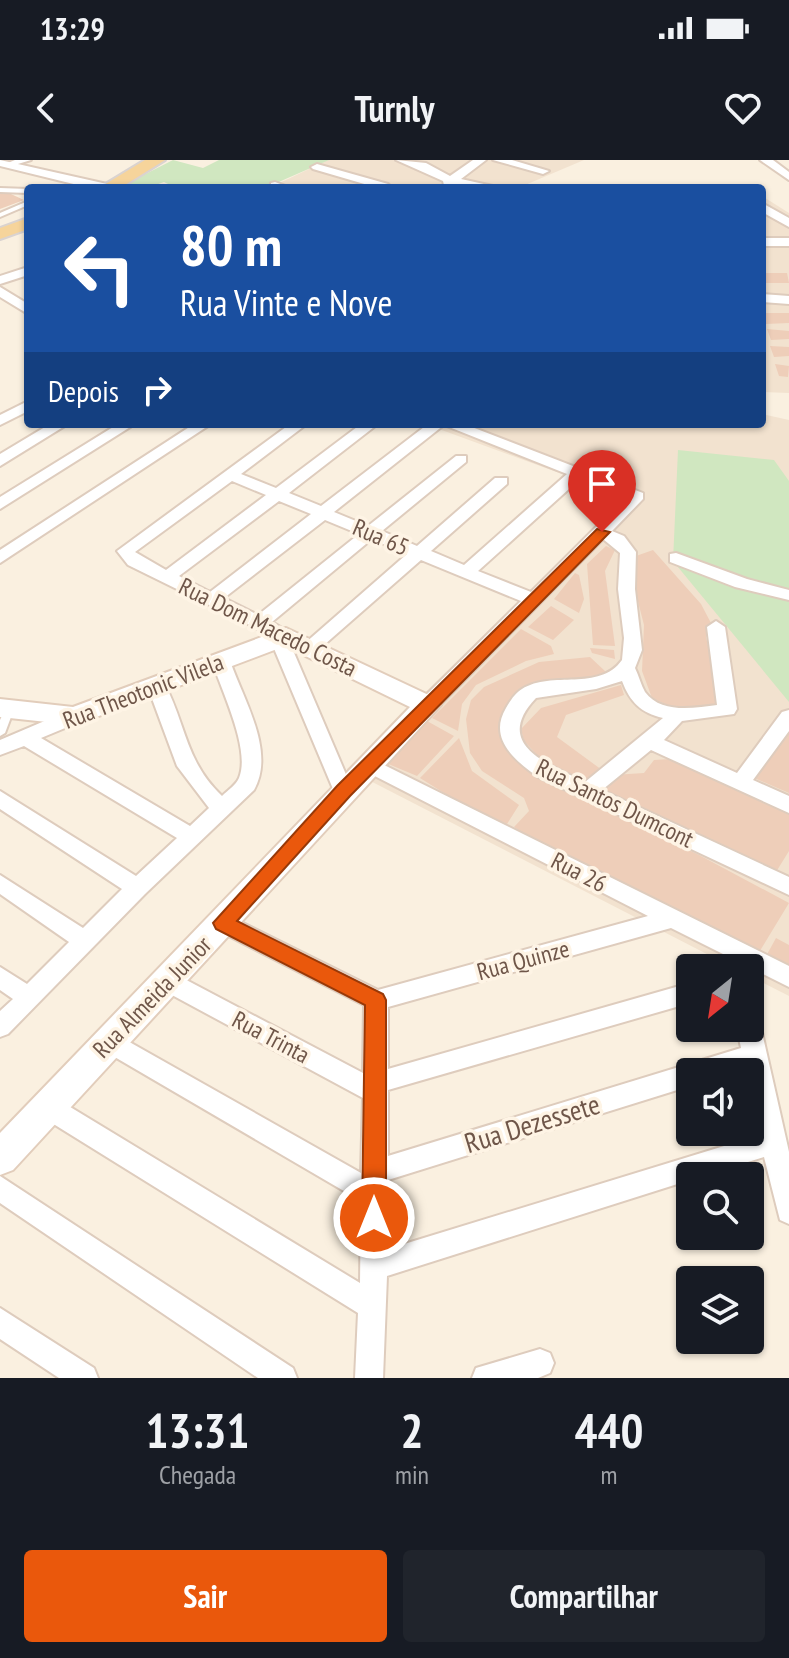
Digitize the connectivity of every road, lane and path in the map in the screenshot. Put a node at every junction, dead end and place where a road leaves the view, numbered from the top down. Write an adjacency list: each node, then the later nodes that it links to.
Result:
1 (157, 160): 8 (main road)
2 (402, 160): 6 (street)
3 (480, 160): 16 (street)
4 (499, 160): 10 (street)
5 (766, 160): 11 (street)
6 (427, 162): 15 (street); 16 (street)
7 (8, 163): 12 (street)
8 (144, 165): 13 (main road)
9 (317, 167): 14 (street)
10 (543, 171)
11 (789, 177)
12 (92, 184)
13 (114, 184)
14 (372, 184)
15 (388, 184)
16 (446, 184)
17 (0, 190): 18 (lane)
18 (24, 191)
19 (24, 207): 22 (lane)
20 (766, 209): 21 (street)
21 (789, 223)
22 (9, 224)
23 (766, 242): 24 (street)
24 (789, 242)
25 (15, 257): 26 (street)
26 (24, 265)
27 (24, 271): 28 (street)
28 (0, 280)
29 (0, 291): 32 (street)
30 (766, 298): 31 (street)
31 (789, 300)
32 (24, 307)
33 (24, 407): 34 (street)
34 (0, 421)
35 (54, 428): 43 (street)
36 (122, 428): 48 (street)
37 (198, 428): 53 (street)
38 (294, 428): 45 (street)
39 (366, 428): 47 (street)
40 (432, 428): 49 (street)
41 (461, 428): 44 (street)
42 (461, 459): 50 (street)
43 (0, 461)
44 (579, 472): 51 (street, Rua Almeida Junior); 55 (street)
45 (228, 474): 47 (street, Rua 65); 56 (street, Rua Dom Macedo Costa)
46 (501, 481): 52 (street)
47 (277, 494): 49 (street, Rua 65); 56 (street)
48 (0, 504)
49 (324, 513): 50 (street, Rua 65); 58 (street)
50 (369, 532): 52 (street, Rua 65); 61 (street)
51 (602, 532): 59 (street, Rua Almeida Junior); 63 (street)
52 (419, 553): 55 (street, Rua 65); 61 (street)
53 (0, 558)
54 (676, 558): 57 (street)
55 (467, 572): 59 (street, Rua 65)
56 (167, 577): 58 (street, Rua Dom Macedo Costa)
57 (789, 595)
58 (211, 600): 61 (street, Rua Dom Macedo Costa)
59 (534, 600): 65 (street, Rua Almeida Junior)
60 (716, 627): 66 (street)
61 (283, 636): 62 (main road, Rua Theotonic Vilela); 65 (main road, Rua Dom Macedo Costa); 73 (street)
62 (221, 661): 64 (main road, Rua Theotonic Vilela); 77 (street)
63 (627, 670): 66 (street); 74 (street, Rua Santos Dumcont)
64 (156, 685): 68 (main road, Rua Theotonic Vilela); 77 (street)
65 (428, 705): 71 (main road, Rua Almeida Junior)
66 (678, 713): 69 (street)
67 (789, 717): 72 (street)
68 (18, 722): 70 (street); 78 (street)
69 (649, 741): 72 (street); 74 (street)
70 (0, 748)
71 (370, 765): 73 (main road, Rua Almeida Junior); 82 (street, Rua 26)
72 (740, 783): 76 (street)
73 (343, 791): 83 (main road, Rua Almeida Junior)
74 (588, 792): 80 (street, Rua Santos Dumcont)
75 (0, 799): 81 (street)
76 (789, 805)
77 (222, 808): 78 (street)
78 (191, 837): 81 (street)
79 (0, 883): 84 (street)
80 (788, 885)
81 (137, 888): 84 (street)
82 (670, 919): 85 (street, Rua 26); 92 (street, Rua Quinze)
83 (223, 923): 89 (main road, Rua Almeida Junior); 92 (street)
84 (83, 940): 90 (street)
85 (728, 954)
86 (764, 969): 88 (street, Rua 26)
87 (0, 977): 90 (street)
88 (789, 977)
89 (167, 981): 94 (main road, Rua Almeida Junior); 99 (street, Rua Trinta)
90 (28, 997): 93 (street)
91 (676, 997): 99 (street)
92 (376, 1000): 99 (street)
93 (0, 1027)
94 (109, 1042): 100 (main road, Rua Almeida Junior); 103 (street)
95 (752, 1042): 96 (street)
96 (754, 1054): 97 (street); 101 (street)
97 (742, 1058)
98 (676, 1080): 103 (street, Rua Dezessete)
99 (375, 1088): 103 (street)
100 (48, 1107): 102 (main road, Rua Almeida Junior); 107 (street)
101 (774, 1142): 105 (street); 106 (street)
102 (0, 1158)
103 (374, 1183): 106 (street)
104 (0, 1188): 111 (street)
105 (789, 1211)
106 (374, 1267): 107 (street)
107 (372, 1306): 112 (street)
108 (0, 1322): 110 (street)
109 (540, 1363): 113 (street)
110 (84, 1378)
111 (283, 1378)
112 (369, 1378)
113 (486, 1378)

